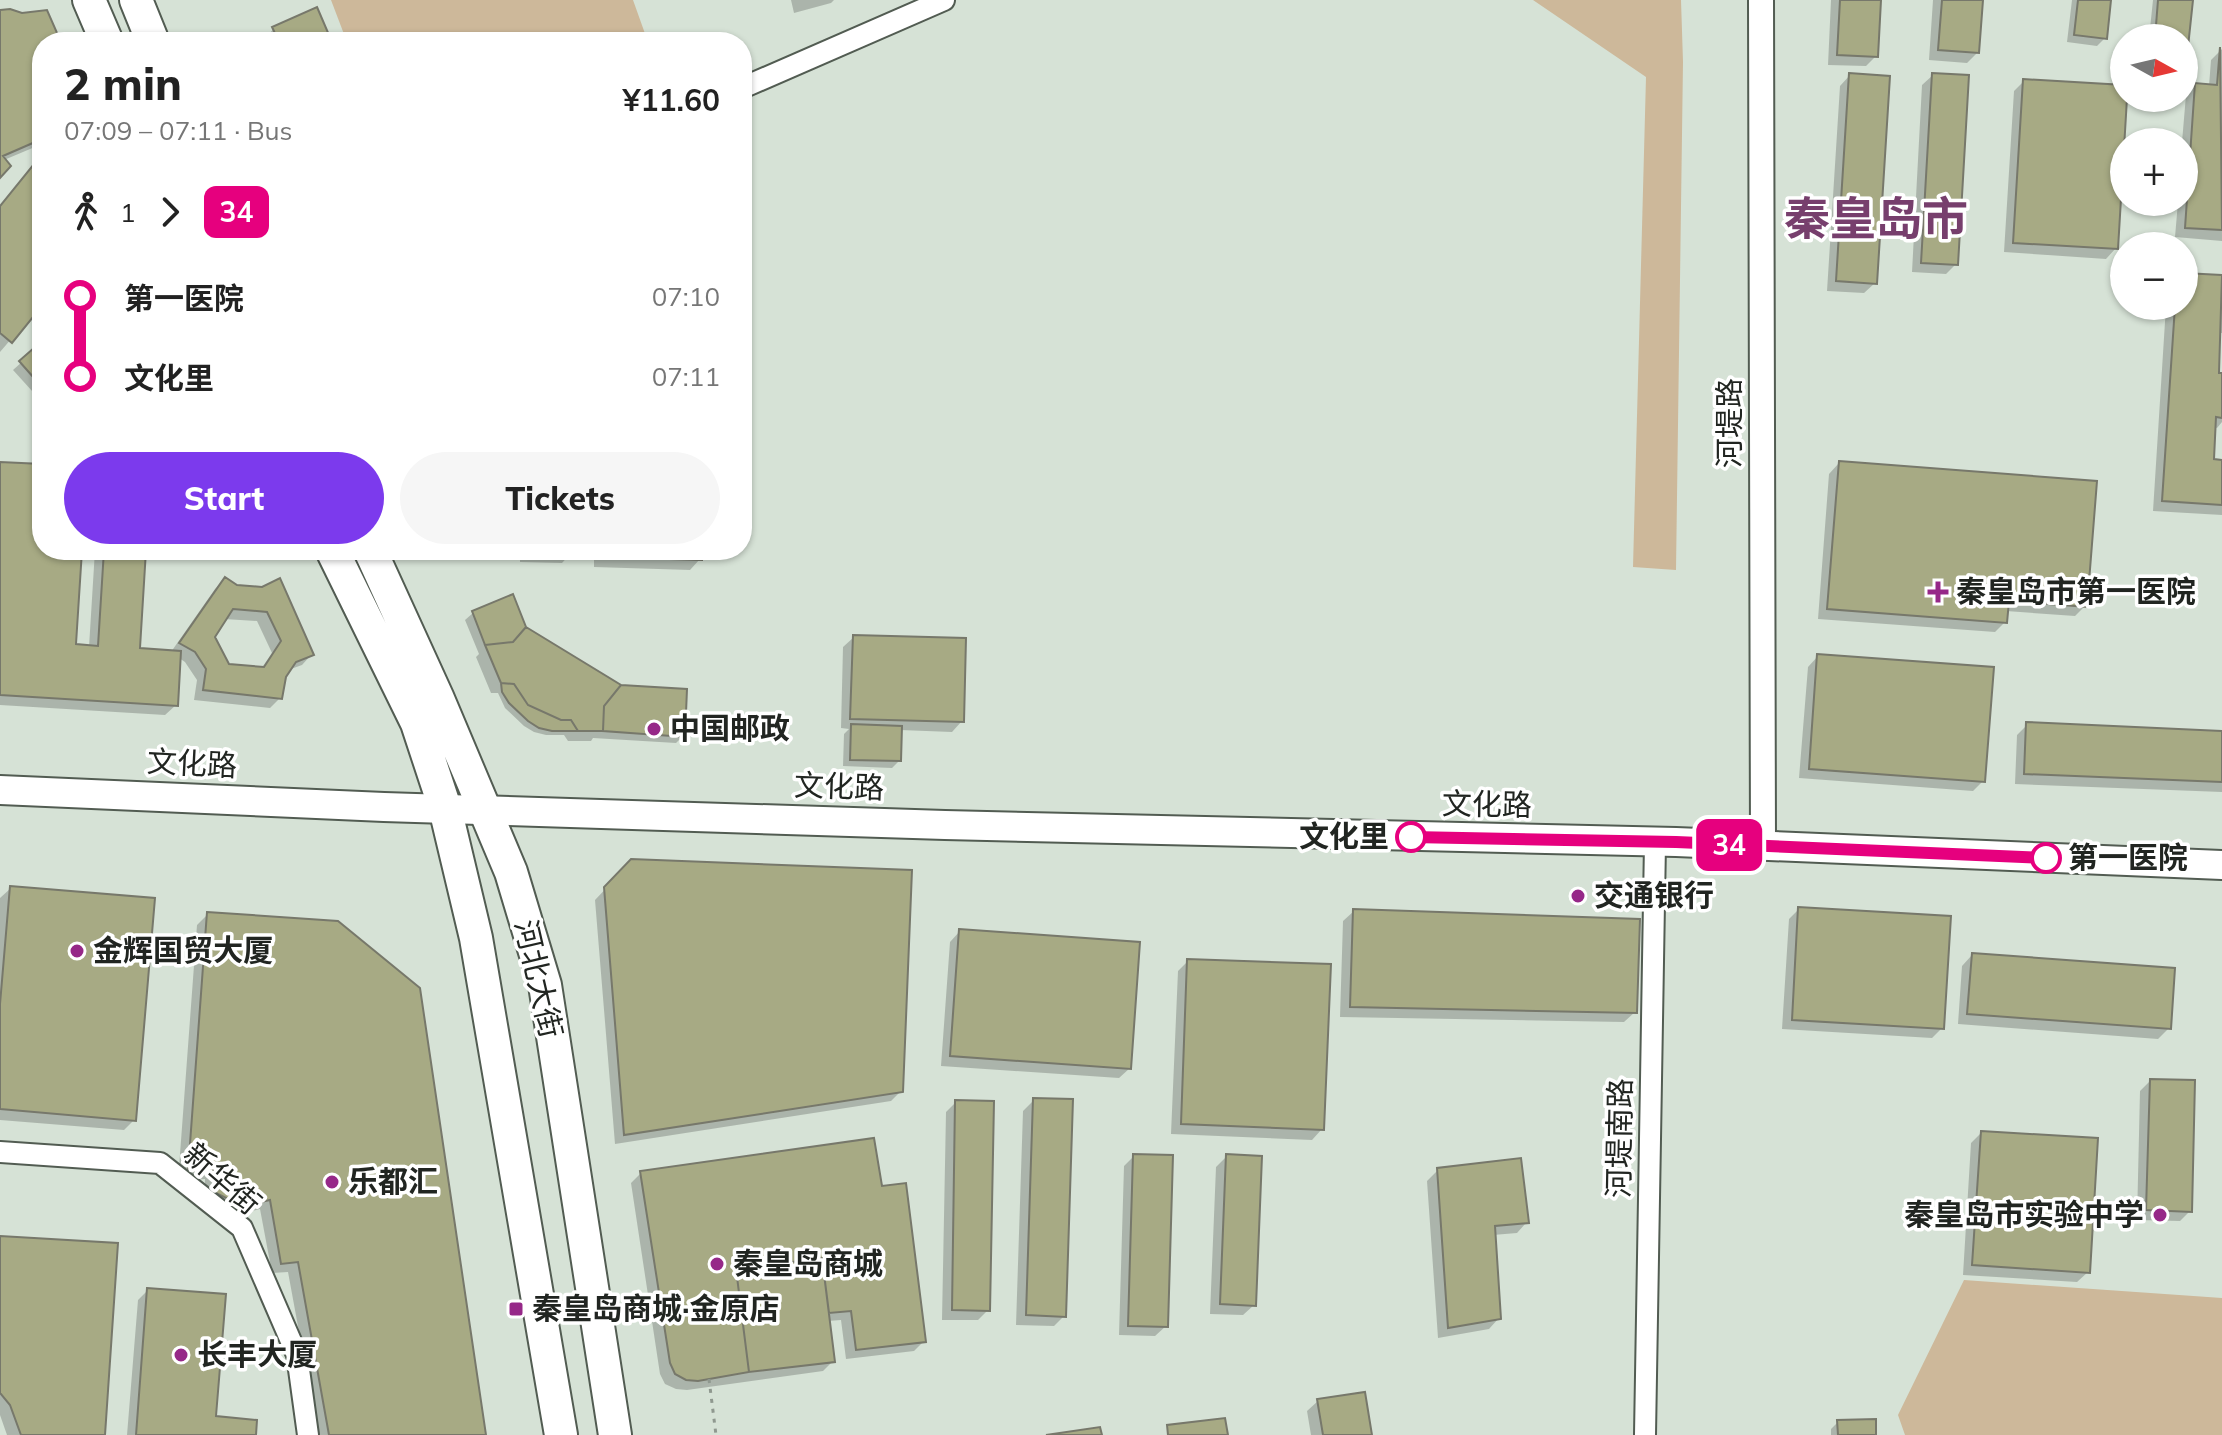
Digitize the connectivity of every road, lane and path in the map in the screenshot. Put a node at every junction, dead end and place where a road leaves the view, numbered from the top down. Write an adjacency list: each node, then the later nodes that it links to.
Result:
1 (89, 0): 5 (main road)
2 (136, 0): 6 (main road)
3 (944, 0): 7 (street)
4 (1761, 0): 14 (street, 河堤路)
5 (103, 32)
6 (149, 32)
7 (752, 84)
8 (337, 560): 11 (main road)
9 (375, 560): 12 (main road, 河北大街)
10 (0, 790): 11 (main road, 文化路)
11 (445, 808): 12 (main road, 文化路); 19 (main road)
12 (483, 810): 13 (main road, 文化路); 20 (main road, 河北大街)
13 (1666, 843): 14 (main road, 文化路); 22 (street, 河堤南路)
14 (1763, 847): 15 (main road)
15 (2222, 865)
16 (0, 1152): 18 (street, 新华街)
17 (709, 1379): 21 (path)
18 (308, 1435)
19 (561, 1435)
20 (615, 1435)
21 (716, 1435)
22 (1645, 1435)

